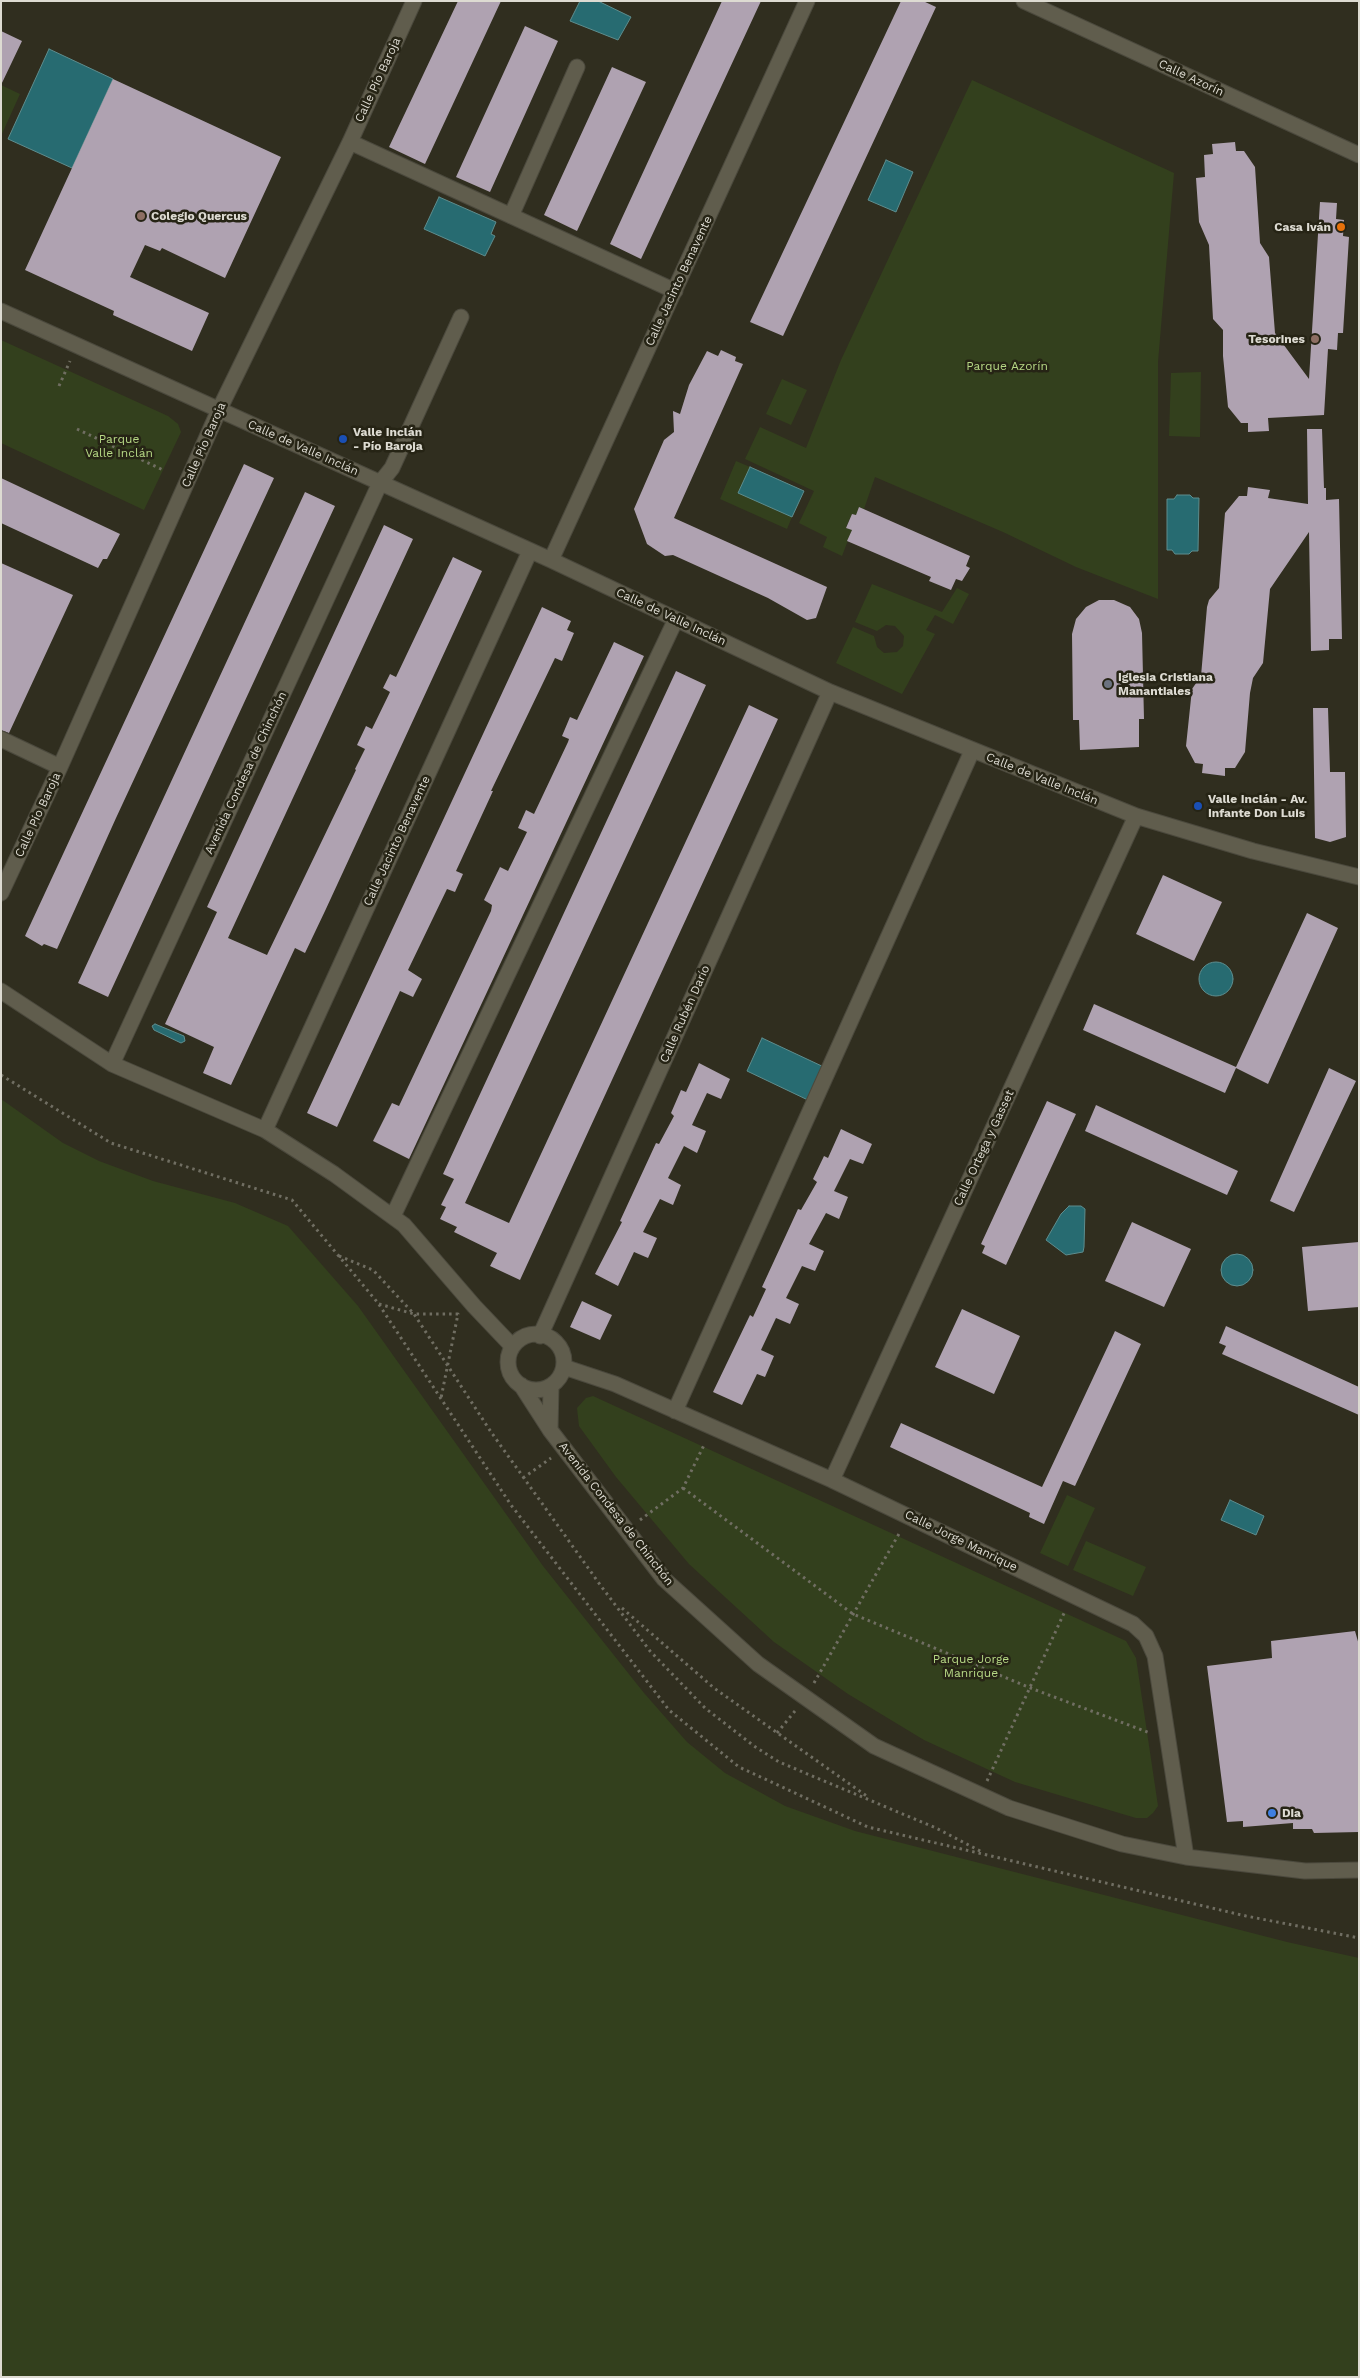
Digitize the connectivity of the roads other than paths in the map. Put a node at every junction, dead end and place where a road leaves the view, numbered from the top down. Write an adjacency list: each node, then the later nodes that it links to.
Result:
1 (414, 1): 5 (street, Calle Pío Baroja)
2 (807, 1): 8 (street, Calle Jacinto Benavente)
3 (1024, 1): 6 (street, Calle Azorín)
4 (578, 67): 7 (street)
5 (350, 142): 7 (street); 11 (street, Calle Pío Baroja)
6 (1359, 155)
7 (510, 216): 8 (street)
8 (675, 291): 14 (street, Calle Jacinto Benavente)
9 (1, 312): 11 (street, Calle de Valle Inclán)
10 (461, 317): 12 (street, Avenida Condesa de Chinchón)
11 (219, 410): 12 (street, Calle de Valle Inclán); 19 (street, Calle Pío Baroja)
12 (380, 483): 13 (street, Calle de Valle Inclán); 24 (street, Avenida Condesa de Chinchón)
13 (530, 552): 14 (street, Calle de Valle Inclán); 25 (street, Calle Jacinto Benavente)
14 (551, 560): 15 (street, Calle de Valle Inclán)
15 (676, 619): 16 (street, Calle de Valle Inclán); 26 (street)
16 (830, 692): 18 (street, Calle de Valle Inclán); 27 (street, Calle Rubén Darío)
17 (1, 740): 19 (street)
18 (972, 751): 20 (street, Calle de Valle Inclán); 32 (street)
19 (60, 767): 22 (street, Calle Pío Baroja)
20 (1136, 816): 21 (street, Calle de Valle Inclán); 34 (street, Calle Ortega y Gasset)
21 (1359, 877)
22 (1, 893)
23 (1, 991): 24 (street)
24 (112, 1064): 25 (street)
25 (265, 1130): 26 (street)
26 (393, 1216): 28 (street)
27 (540, 1336): 28 (street); 29 (street)
28 (512, 1346): 30 (street)
29 (564, 1367): 31 (street); 32 (street, Calle Jorge Manrique)
30 (521, 1385): 31 (street); 33 (street, Avenida Condesa de Chinchón)
31 (551, 1386): 33 (street, Avenida Condesa de Chinchón)
32 (676, 1411): 34 (street, Calle Jorge Manrique)
33 (550, 1430): 35 (street, Avenida Condesa de Chinchón)
34 (832, 1480): 35 (street, Calle Jorge Manrique)
35 (1186, 1857): 36 (street, Avenida Condesa de Chinchón)
36 (1359, 1870)

